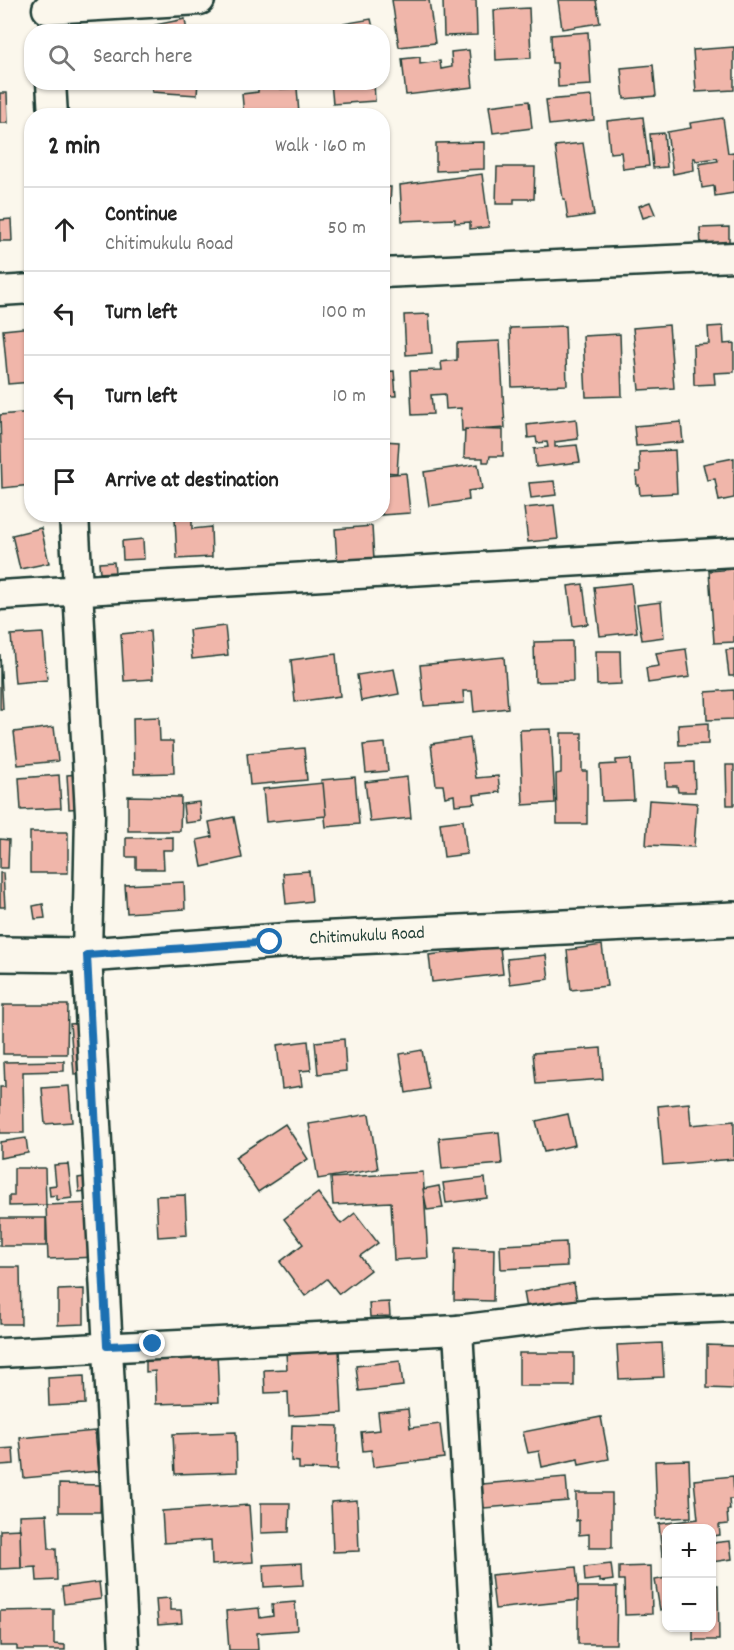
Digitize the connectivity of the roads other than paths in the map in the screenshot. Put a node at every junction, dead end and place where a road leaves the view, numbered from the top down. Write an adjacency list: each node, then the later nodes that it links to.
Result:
1 (200, 0): 2 (street)
2 (47, 14)
3 (51, 90): 4 (street)
4 (53, 108)
5 (734, 257): 6 (street)
6 (390, 273)
7 (24, 290): 8 (street)
8 (0, 291)
9 (74, 522): 11 (street)
10 (734, 552): 11 (street)
11 (78, 591): 12 (street); 15 (street)
12 (0, 595)
13 (734, 919): 15 (street, Chitimukulu Road)
14 (0, 954): 15 (street, Chitimukulu Road)
15 (87, 955): 18 (street)
16 (734, 1307): 17 (street)
17 (458, 1330): 18 (street); 21 (street)
18 (107, 1346): 19 (street); 20 (street)
19 (0, 1353)
20 (124, 1650)
21 (476, 1650)

